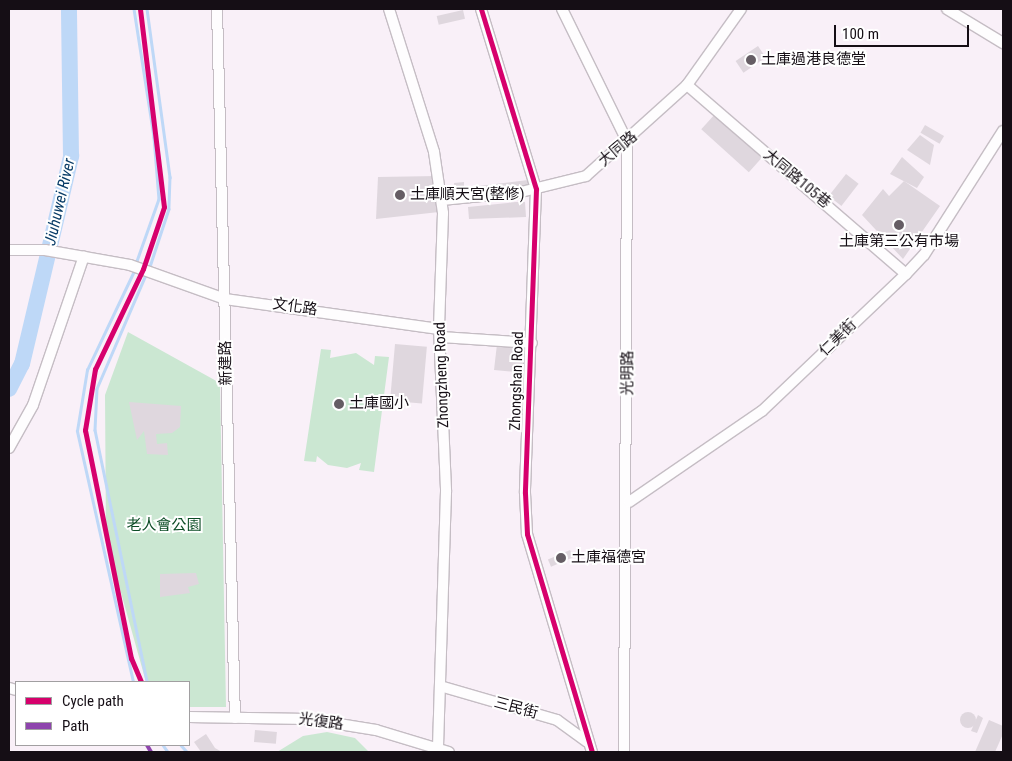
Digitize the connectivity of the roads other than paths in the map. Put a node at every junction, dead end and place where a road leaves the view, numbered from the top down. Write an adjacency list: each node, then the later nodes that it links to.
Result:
1 (218, 9): 16 (street, 新建路)
2 (389, 9): 12 (street, Zhongzheng Road)
3 (481, 9): 11 (street, Zhongshan Road)
4 (562, 9): 10 (street, 光明路)
5 (741, 9): 8 (street, 大同路)
6 (947, 9): 7 (street)
7 (1003, 43)
8 (687, 85): 10 (street, 大同路); 15 (street, 大同路105巷)
9 (1003, 131): 15 (street, 仁美街)
10 (627, 141): 11 (street, 大同路); 20 (street, 光明路)
11 (536, 189): 12 (street, 大同路); 18 (street, Zhongshan Road)
12 (442, 200): 17 (street, Zhongzheng Road)
13 (9, 250): 14 (street)
14 (84, 256): 16 (street, 文化路); 19 (street)
15 (906, 274): 20 (street, 仁美街)
16 (225, 299): 17 (street, 文化路); 23 (street, 新建路)
17 (440, 333): 18 (street, 文化路); 21 (street, Zhongzheng Road)
18 (532, 343): 24 (street, Zhongshan Road)
19 (9, 448)
20 (628, 502): 28 (street, 光明路)
21 (440, 686): 24 (street, 三民街); 25 (street, Zhongzheng Road)
22 (190, 717): 23 (street, 光復路)
23 (235, 718): 25 (street, 光復路)
24 (587, 742): 27 (street, Zhongshan Road)
25 (438, 749): 26 (street, 光復路)
26 (448, 752)
27 (592, 752)
28 (624, 752)

